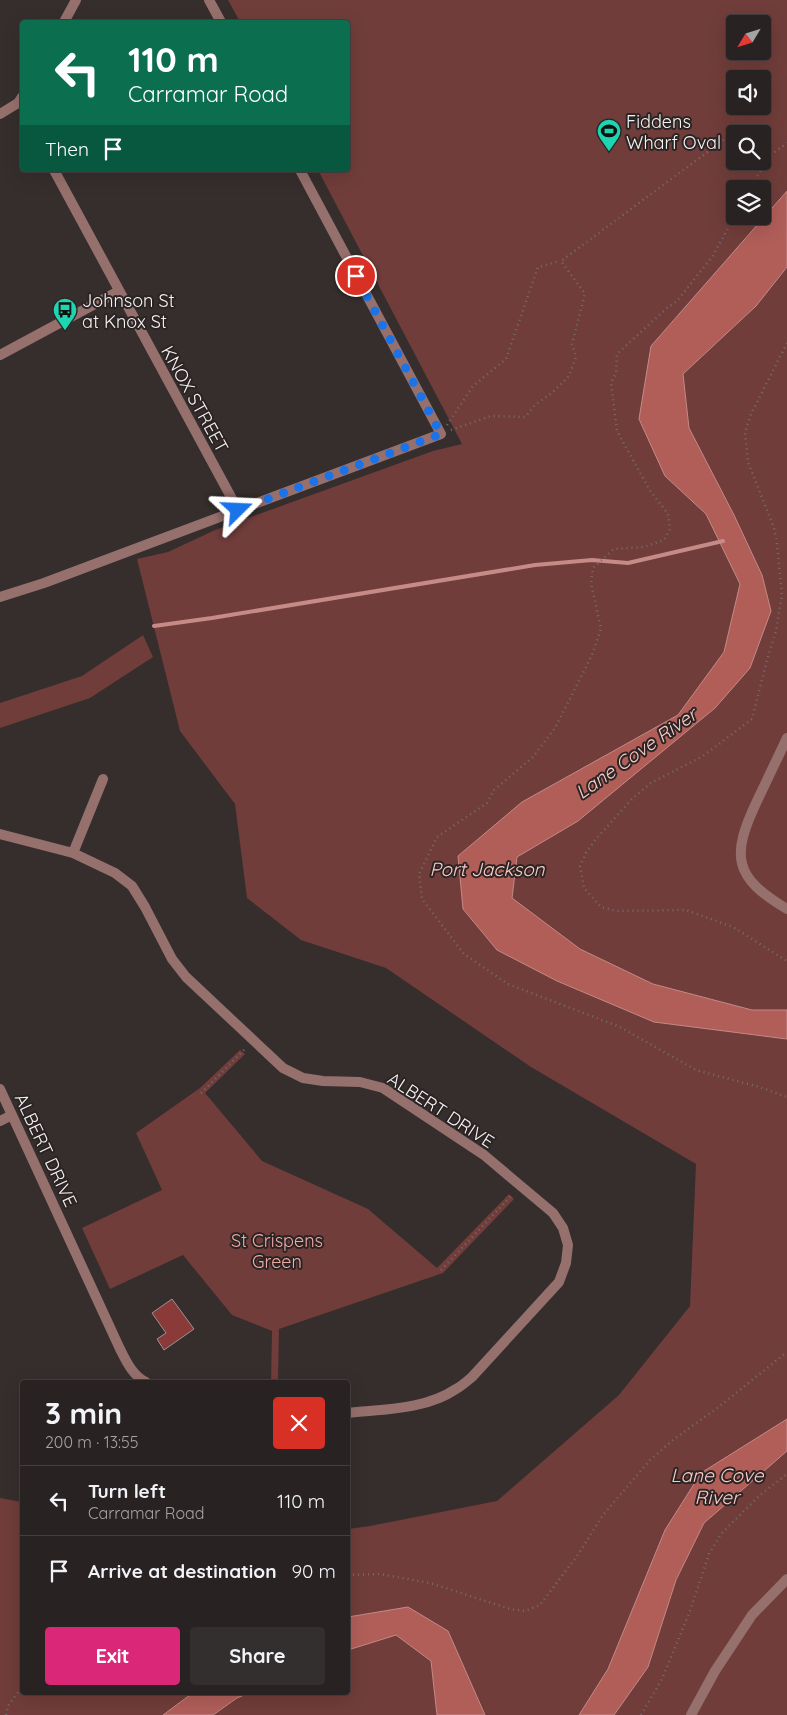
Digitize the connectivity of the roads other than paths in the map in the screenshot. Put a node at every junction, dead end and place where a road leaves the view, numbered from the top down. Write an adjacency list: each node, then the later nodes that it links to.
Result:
1 (76, 0): 3 (street)
2 (209, 0): 4 (street)
3 (65, 20)
4 (220, 20)
5 (20, 104): 6 (street)
6 (0, 114)
7 (55, 172): 9 (street, KNOX STREET)
8 (301, 172): 11 (street)
9 (118, 292): 10 (street); 11 (street, KNOX STREET)
10 (0, 356)
11 (238, 510): 12 (street)
12 (0, 598)
13 (787, 738): 17 (street)
14 (103, 779): 16 (street)
15 (0, 834): 16 (street, ALBERT DRIVE)
16 (73, 853): 22 (street, ALBERT DRIVE)
17 (787, 909)
18 (0, 1089): 19 (street, ALBERT DRIVE)
19 (12, 1115): 20 (street); 21 (street, ALBERT DRIVE)
20 (0, 1121)
21 (142, 1380)
22 (350, 1413)
23 (787, 1579): 24 (street)
24 (691, 1715)

